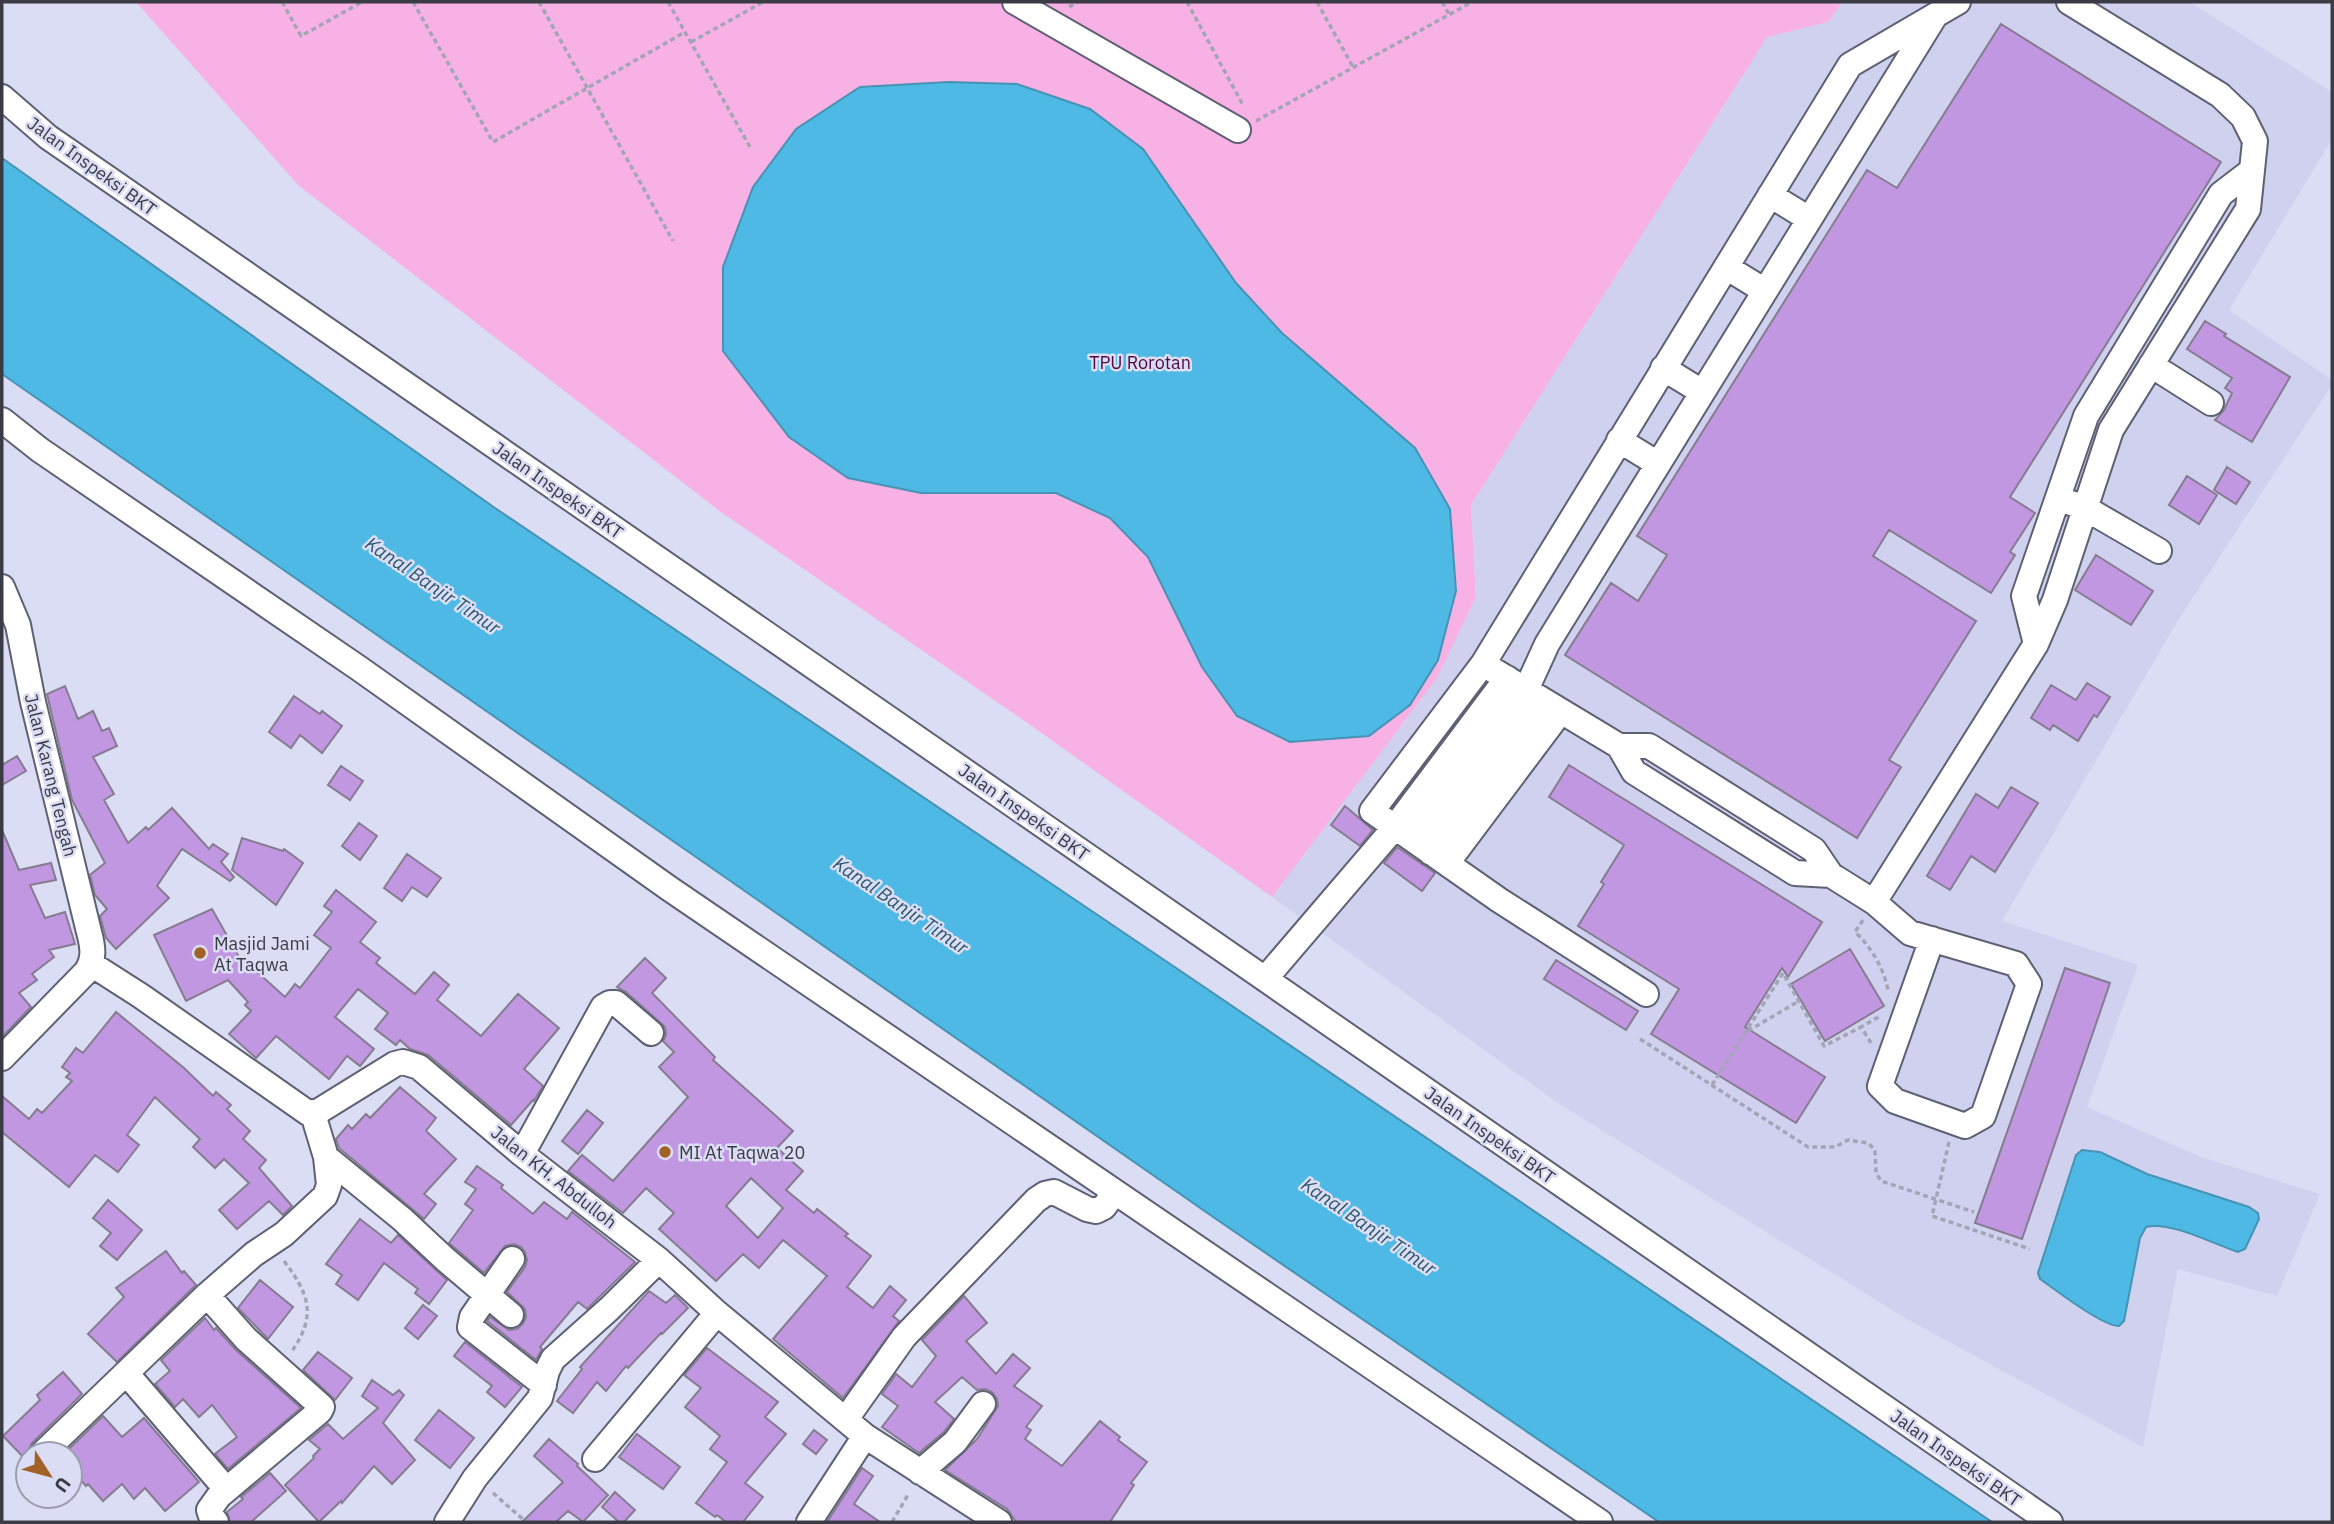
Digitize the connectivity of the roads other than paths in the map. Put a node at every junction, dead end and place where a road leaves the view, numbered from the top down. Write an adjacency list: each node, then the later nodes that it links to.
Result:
1 (1015, 2): 6 (street)
2 (1958, 2): 4 (street)
3 (2068, 2): 7 (street)
4 (1936, 14): 8 (street); 9 (street)
5 (2, 97): 30 (street, Jalan Inspeksi BKT)
6 (1245, 126)
7 (2250, 171): 12 (street); 19 (street)
8 (1770, 195): 9 (street); 10 (street)
9 (1809, 219): 11 (street)
10 (1726, 267): 11 (street); 13 (street)
11 (1765, 291): 14 (street)
12 (2151, 365): 15 (street); 20 (street)
13 (1663, 368): 14 (street); 17 (street)
14 (1702, 393): 18 (street)
15 (2211, 403)
16 (2, 421): 37 (street)
17 (1619, 440): 18 (street); 24 (street)
18 (1658, 464): 25 (street)
19 (2058, 499): 20 (street); 23 (street)
20 (2085, 508): 21 (street); 23 (street)
21 (2159, 551)
22 (2, 587): 29 (street, Jalan Karang Tengah)
23 (2036, 644): 27 (street)
24 (1483, 664): 25 (street); 26 (street)
25 (1535, 695): 26 (street); 26 (street); 27 (street)
26 (1421, 845): 30 (street); 31 (street)
27 (1874, 902): 28 (street)
28 (1932, 939): 28 (street)
29 (91, 964): 33 (street); 34 (street)
30 (1265, 979): 58 (street, Jalan Inspeksi BKT)
31 (1646, 994)
32 (651, 1033): 35 (street)
33 (2, 1058)
34 (313, 1114): 35 (street, Jalan KH. Abdulloh); 36 (street)
35 (522, 1154): 39 (street, Jalan KH. Abdulloh)
36 (326, 1157): 40 (street); 41 (street)
37 (1115, 1192): 47 (street); 57 (street)
38 (512, 1259): 40 (street)
39 (659, 1260): 42 (street, Jalan KH. Abdulloh); 45 (street)
40 (486, 1294): 43 (street); 45 (street)
41 (207, 1295): 44 (street); 52 (street)
42 (717, 1313): 47 (street, Jalan KH. Abdulloh); 50 (street)
43 (511, 1315)
44 (127, 1374): 49 (street); 52 (street)
45 (544, 1385): 54 (street)
46 (983, 1404): 51 (street)
47 (846, 1419): 48 (street, Jalan KH. Abdulloh)
48 (865, 1436): 51 (street, Jalan KH. Abdulloh); 55 (street)
49 (57, 1440)
50 (595, 1459)
51 (920, 1472): 56 (street, Jalan KH. Abdulloh)
52 (226, 1489): 53 (street)
53 (216, 1522)
54 (447, 1522)
55 (808, 1522)
56 (999, 1522)
57 (1600, 1522)
58 (2050, 1522)

